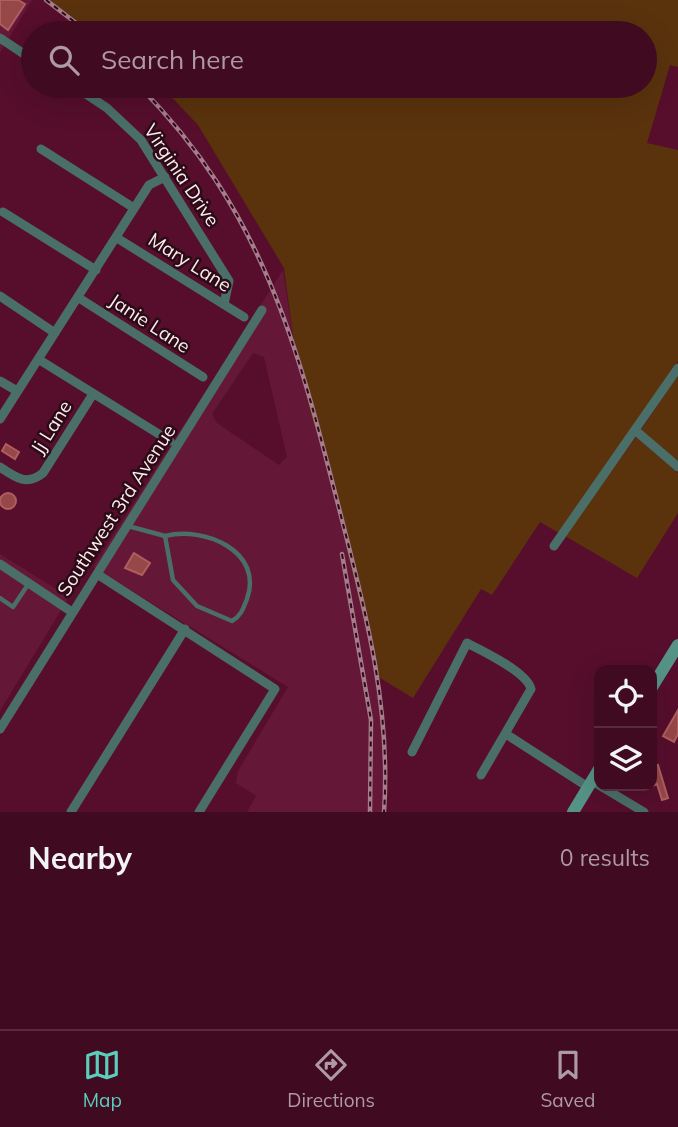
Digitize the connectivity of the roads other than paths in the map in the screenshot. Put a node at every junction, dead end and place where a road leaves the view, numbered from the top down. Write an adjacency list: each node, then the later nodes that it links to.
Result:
1 (0, 38): 2 (street)
2 (21, 52)
3 (90, 98): 5 (street, Virginia Drive)
4 (41, 149): 6 (street)
5 (166, 177): 6 (street); 12 (street, Virginia Drive)
6 (134, 208): 8 (street)
7 (3, 212): 9 (street)
8 (117, 238): 9 (street); 12 (street, Mary Lane)
9 (96, 270): 11 (street)
10 (0, 296): 15 (street)
11 (79, 298): 15 (street); 18 (street, Janie Lane)
12 (224, 304): 14 (street, Mary Lane)
13 (262, 310): 27 (street, Southwest 3rd Avenue)
14 (244, 317)
15 (55, 333): 16 (street)
16 (38, 359): 20 (street); 21 (street)
17 (678, 368): 23 (street)
18 (203, 377)
19 (0, 381): 20 (street)
20 (17, 391): 22 (street)
21 (93, 394): 24 (street); 25 (street, Jj Lane)
22 (0, 419)
23 (636, 431): 26 (street); 29 (street)
24 (170, 441)
25 (0, 467)
26 (678, 467)
27 (127, 526): 28 (lane); 31 (street, Southwest 3rd Avenue)
28 (165, 536): 28 (lane)
29 (554, 546)
30 (0, 564): 32 (street)
31 (96, 573): 34 (street, Southwest 3rd Avenue); 35 (street)
32 (29, 583): 33 (lane); 34 (street)
33 (0, 598)
34 (72, 612): 38 (street, Southwest 3rd Avenue)
35 (185, 629): 44 (street); 45 (street)
36 (678, 645): 37 (street)
37 (657, 679)
38 (0, 729)
39 (506, 734): 40 (street); 41 (street); 43 (street)
40 (412, 752)
41 (481, 775)
42 (594, 777): 43 (street)
43 (590, 784): 46 (street); 47 (street)
44 (71, 812)
45 (199, 812)
46 (573, 812)
47 (644, 812)

